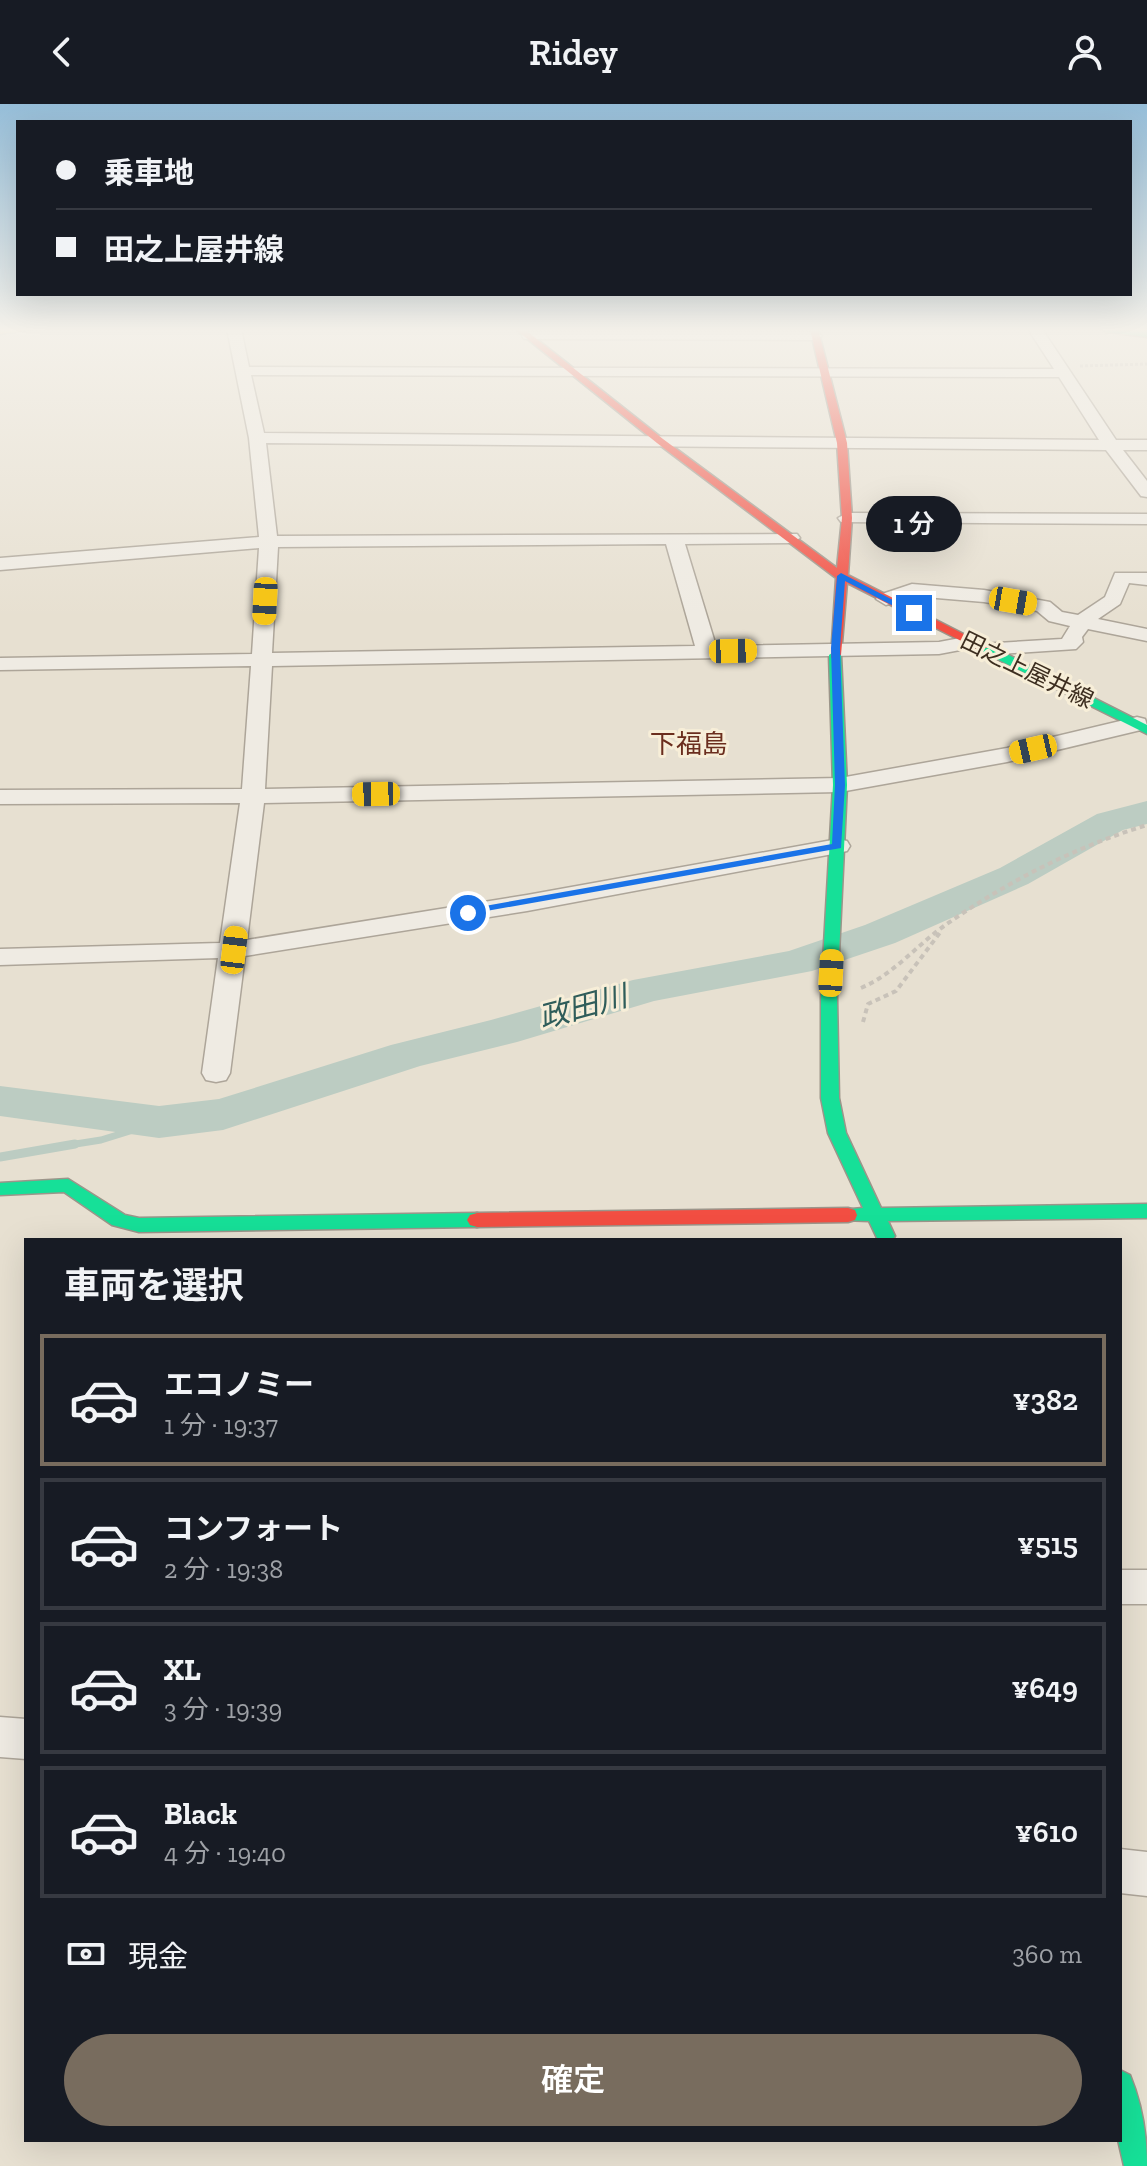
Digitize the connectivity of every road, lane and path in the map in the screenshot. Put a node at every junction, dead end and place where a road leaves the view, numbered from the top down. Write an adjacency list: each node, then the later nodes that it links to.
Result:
1 (255, 425): 5 (street)
2 (640, 425): 6 (street, 田之上屋井線)
3 (837, 425): 7 (street)
4 (1098, 425): 8 (street)
5 (257, 438): 6 (street); 15 (street)
6 (660, 441): 7 (street); 13 (street, 田之上屋井線)
7 (842, 443): 8 (street); 11 (street)
8 (1111, 445): 9 (street); 10 (street)
9 (1147, 445)
10 (1147, 492)
11 (847, 518): 12 (street); 17 (street)
12 (1147, 519)
13 (791, 538): 14 (street); 17 (street, 田之上屋井線)
14 (674, 539): 15 (street); 24 (street)
15 (269, 542): 16 (street); 25 (street)
16 (0, 564)
17 (841, 576): 19 (street, 田之上屋井線); 23 (street)
18 (1147, 579): 20 (street)
19 (886, 599): 20 (street); 22 (street, 田之上屋井線)
20 (1083, 622): 21 (street); 22 (street)
21 (1147, 635)
22 (978, 646): 23 (street); 27 (street, 田之上屋井線)
23 (835, 648): 24 (street); 28 (street)
24 (707, 651): 25 (street)
25 (261, 660): 26 (street); 29 (street)
26 (0, 664)
27 (1142, 727): 28 (street)
28 (840, 785): 29 (street); 32 (street)
29 (253, 796): 30 (street); 34 (street)
30 (0, 797)
31 (1147, 825): 33 (path)
32 (838, 846): 34 (street); 36 (street)
33 (946, 925): 36 (path); 37 (path)
34 (234, 950): 35 (street); 38 (street)
35 (0, 957)
36 (830, 998): 41 (street)
37 (863, 1023)
38 (216, 1073)
39 (0, 1189): 41 (street)
40 (1147, 1211): 41 (street)
41 (875, 1215): 42 (street)
42 (885, 1238)
43 (1122, 1587): 44 (street)
44 (1147, 1587)
45 (0, 1737): 46 (street)
46 (24, 1739)
47 (1122, 1871): 48 (street)
48 (1147, 1874)
49 (1122, 2094): 50 (street)
50 (1139, 2166)

